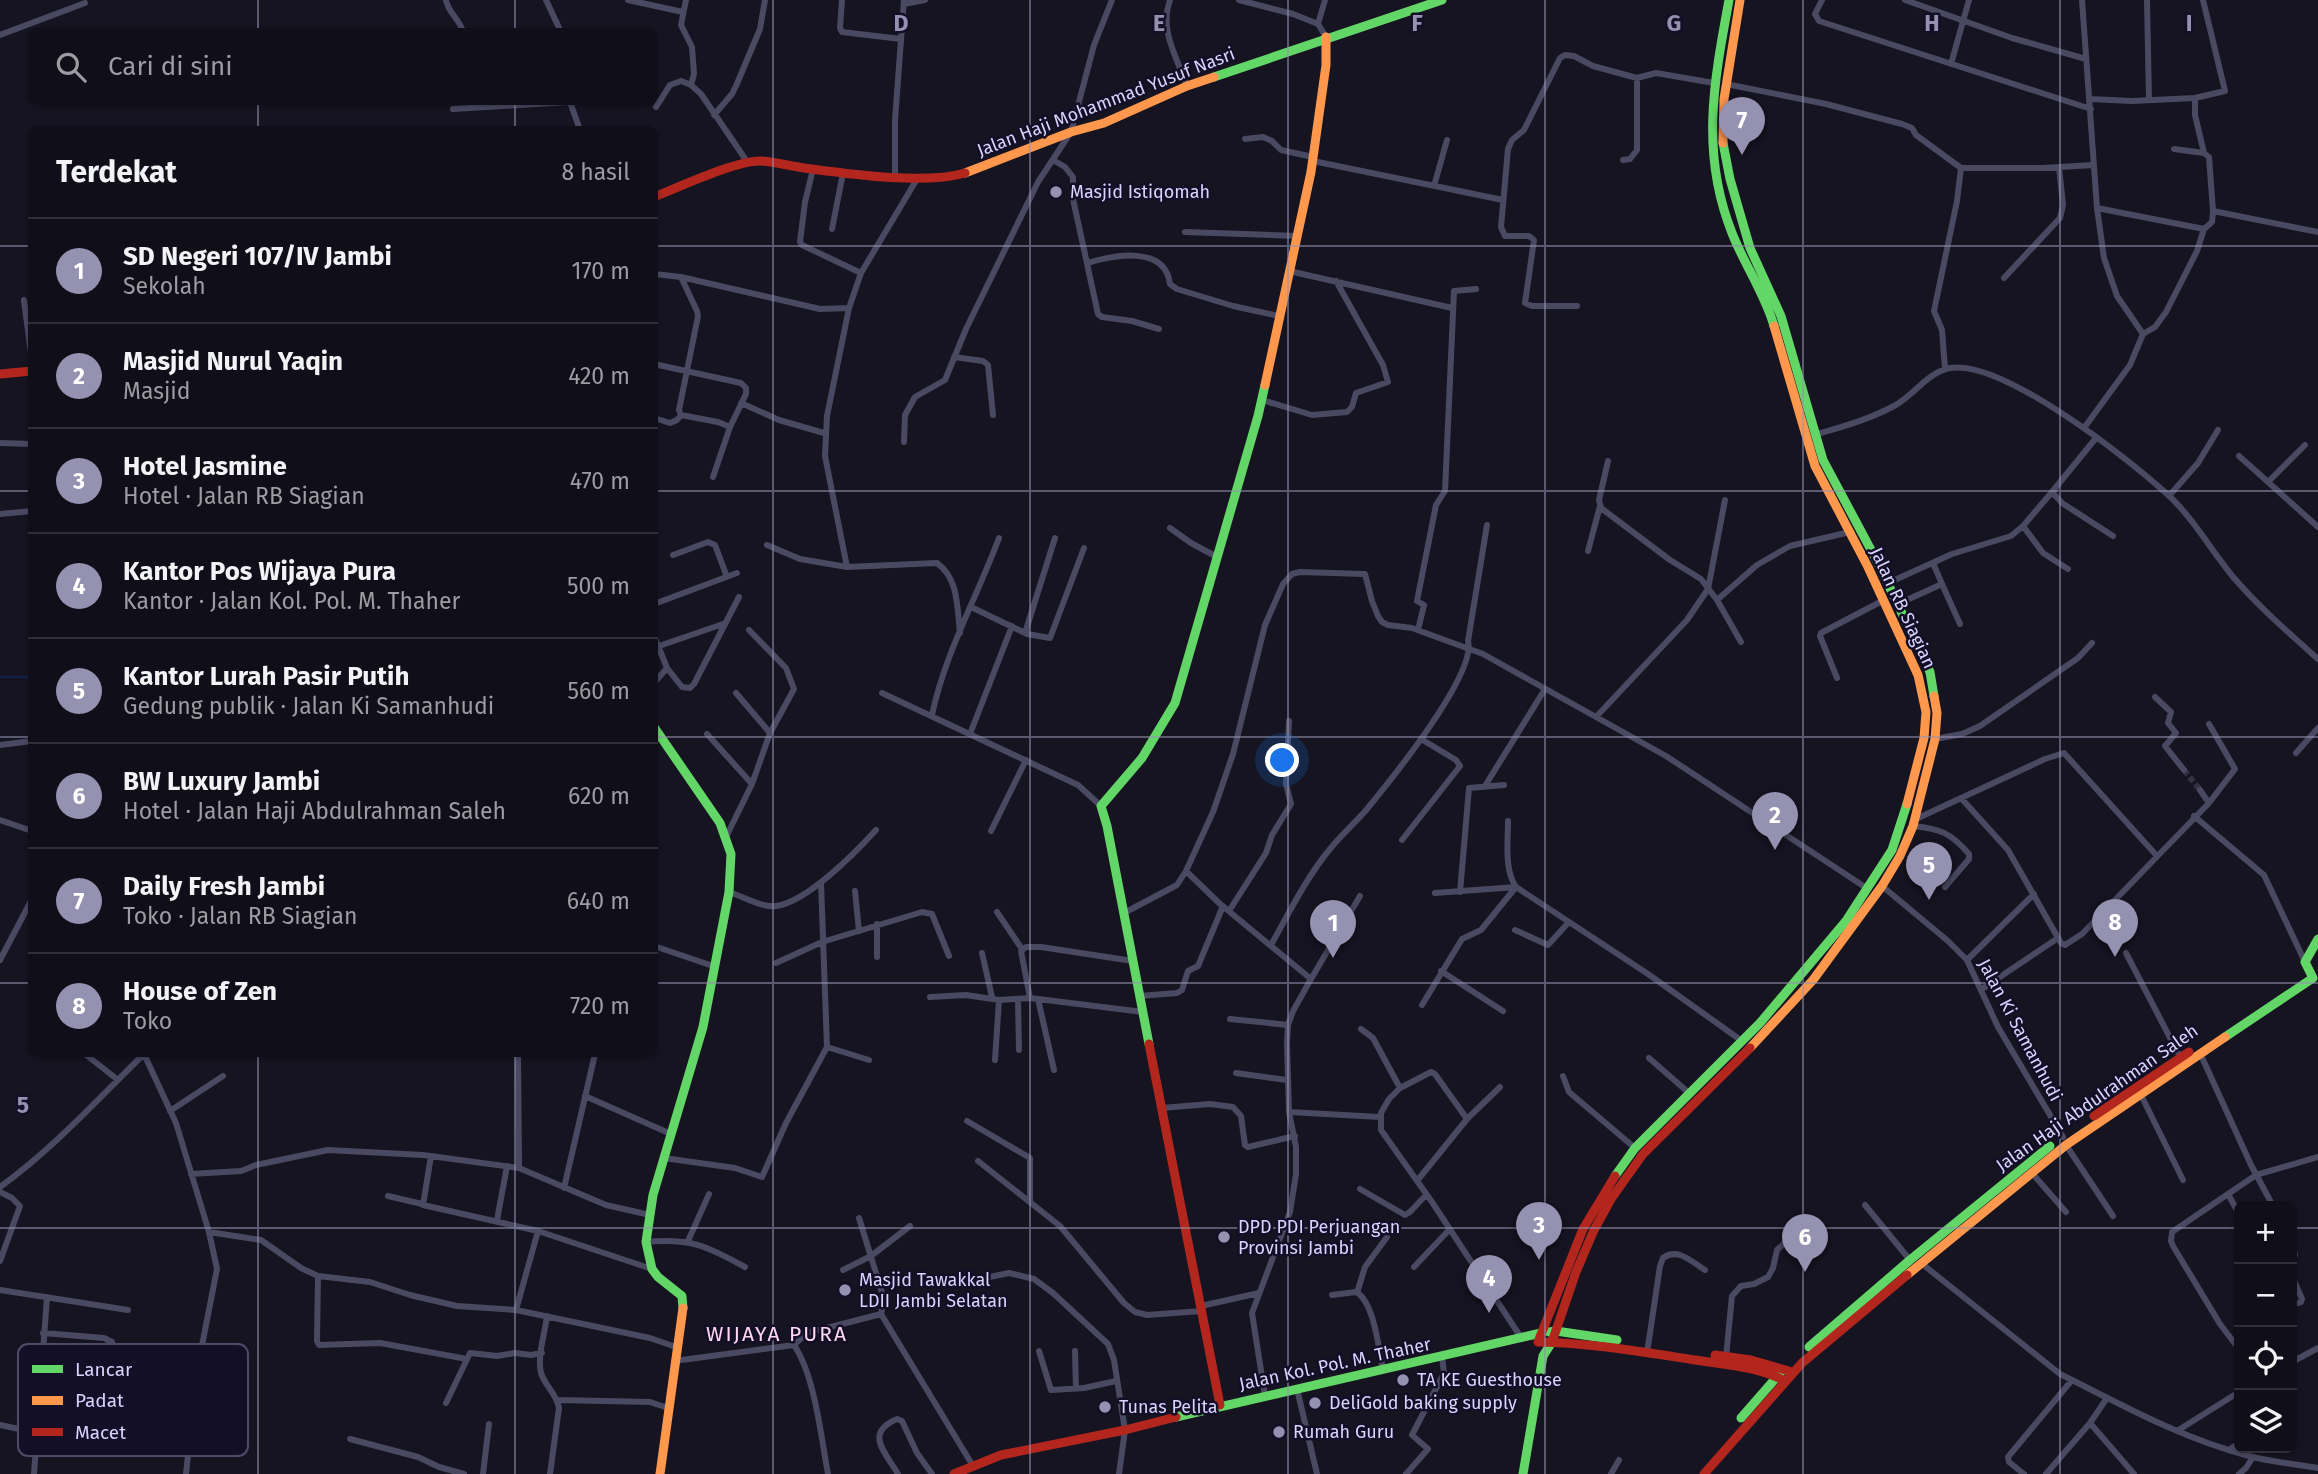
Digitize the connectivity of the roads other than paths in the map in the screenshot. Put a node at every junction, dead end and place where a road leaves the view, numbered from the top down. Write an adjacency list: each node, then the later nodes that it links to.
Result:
1 (446, 0): 28 (street)
2 (546, 0): 29 (street)
3 (628, 0): 25 (street)
4 (686, 0): 25 (street)
5 (765, 0): 48 (street)
6 (842, 0): 32 (street)
7 (925, 0): 22 (street)
8 (1112, 0): 50 (street)
9 (1170, 0): 39 (street)
10 (1239, 0): 24 (street)
11 (1275, 0): 24 (street)
12 (1325, 0): 27 (street)
13 (1442, 0): 31 (main road, Jalan Haji Mohammad Yusuf Nasri)
14 (1729, 0): 36 (main road, Jalan RB Siagian)
15 (1740, 0): 37 (main road, Jalan RB Siagian)
16 (1822, 0): 34 (street)
17 (1905, 0): 26 (street)
18 (1969, 0): 26 (street)
19 (2082, 0): 33 (street)
20 (2147, 0): 42 (street)
21 (2203, 0): 40 (street)
22 (904, 2): 32 (street)
23 (85, 3): 30 (street)
24 (1272, 9): 27 (street)
25 (683, 12): 38 (street)
26 (1963, 21): 33 (street); 34 (street)
27 (1318, 24): 31 (street)
28 (462, 28)
29 (559, 28)
30 (0, 35)
31 (1326, 37): 39 (main road, Jalan Haji Mohammad Yusuf Nasri); 55 (main road)
32 (901, 39): 64 (street)
33 (2086, 59): 41 (street)
34 (1951, 64): 46 (street)
35 (1637, 78): 36 (street); 57 (street); 68 (street)
36 (1714, 83): 89 (main road, Jalan RB Siagian)
37 (1726, 84): 60 (street); 89 (main road, Jalan RB Siagian)
38 (691, 85): 43 (street); 48 (street)
39 (1187, 86): 50 (main road, Jalan Haji Mohammad Yusuf Nasri)
40 (2194, 98): 42 (street); 54 (street)
41 (2090, 99): 42 (street); 46 (street)
42 (2149, 100)
43 (658, 104)
44 (470, 105): 47 (street)
45 (570, 105): 49 (street)
46 (2091, 109): 59 (street)
47 (453, 110)
48 (714, 116): 58 (street)
49 (578, 126)
50 (1071, 132): 56 (street); 65 (main road, Jalan Haji Mohammad Yusuf Nasri)
51 (1245, 139): 55 (street)
52 (1447, 140): 66 (street)
53 (2174, 149): 54 (street)
54 (2204, 153): 70 (street)
55 (1313, 159): 66 (street); 75 (main road)
56 (1053, 160): 76 (street); 93 (street)
57 (1623, 160)
58 (748, 163): 62 (main road, Jalan Haji Mohammad Yusuf Nasri); 67 (main road, Jalan Haji Mohammad Yusuf Nasri)
59 (2094, 165): 61 (street); 69 (street)
60 (1961, 167): 61 (street); 95 (street)
61 (2059, 167): 81 (street)
62 (813, 169): 63 (main road, Jalan Haji Mohammad Yusuf Nasri); 78 (street)
63 (843, 173): 64 (main road, Jalan Haji Mohammad Yusuf Nasri); 71 (street)
64 (895, 177): 65 (main road, Jalan Haji Mohammad Yusuf Nasri)
65 (917, 179): 78 (street)
66 (1434, 186): 68 (street)
67 (658, 195)
68 (1503, 200): 85 (street)
69 (2097, 208): 72 (street); 92 (street)
70 (2213, 211): 72 (street); 74 (street)
71 (832, 229)
72 (2204, 229): 92 (street)
73 (1185, 232): 75 (street)
74 (2318, 232)
75 (1297, 236): 77 (main road)
76 (1087, 263): 88 (street); 90 (street)
77 (1289, 271): 82 (street); 88 (main road)
78 (861, 273): 86 (street)
79 (658, 274): 80 (street)
80 (681, 277): 86 (street); 97 (street)
81 (2004, 278)
82 (1336, 281): 87 (street); 100 (street)
83 (1476, 289): 87 (street)
84 (24, 300): 91 (street)
85 (1577, 306)
86 (849, 308): 108 (street)
87 (1452, 308): 156 (street)
88 (1279, 316): 100 (main road)
89 (1776, 317): 99 (main road, Jalan RB Siagian); 99 (main road, Jalan RB Siagian)
90 (1159, 329)
91 (28, 331)
92 (2143, 334): 106 (street)
93 (954, 357): 103 (street); 111 (street)
94 (658, 365): 97 (street)
95 (1945, 369): 106 (street); 109 (street)
96 (28, 371): 98 (main road)
97 (685, 372): 101 (street); 102 (street)
98 (0, 374)
99 (1793, 375): 109 (main road, Jalan RB Siagian); 129 (main road, Jalan RB Siagian)
100 (1262, 400): 137 (main road)
101 (741, 404): 105 (street); 108 (street)
102 (681, 415): 104 (street); 105 (street)
103 (993, 415)
104 (658, 419)
105 (730, 427): 117 (street)
106 (2084, 428): 110 (street)
107 (2218, 430): 120 (street)
108 (824, 433): 139 (street)
109 (1814, 435): 143 (main road, Jalan RB Siagian)
110 (2096, 438): 119 (street); 120 (street)
111 (904, 442)
112 (0, 443): 113 (street)
113 (28, 444)
114 (2305, 445): 118 (street)
115 (2239, 456): 118 (street)
116 (1608, 461): 122 (street)
117 (713, 477)
118 (2268, 482): 127 (street)
119 (2052, 492): 126 (street); 130 (street)
120 (2169, 496): 163 (street)
121 (1725, 500): 145 (street)
122 (1600, 506): 135 (street); 145 (street)
123 (28, 511): 124 (street)
124 (0, 514)
125 (1487, 525): 162 (street)
126 (2023, 526): 138 (street); 140 (street)
127 (2318, 527)
128 (1170, 528): 137 (street)
129 (1850, 532): 147 (street); 148 (main road, Jalan RB Siagian)
130 (2113, 536)
131 (999, 538): 151 (street)
132 (1055, 538): 158 (street)
133 (766, 545): 139 (street)
134 (1084, 548): 158 (street)
135 (1588, 551)
136 (673, 555): 142 (street)
137 (1217, 557): 193 (main road)
138 (1933, 563): 143 (street); 144 (street)
139 (847, 567): 157 (street)
140 (2068, 569)
141 (737, 573): 142 (street)
142 (727, 577): 149 (street)
143 (1888, 583): 150 (main road, Jalan RB Siagian)
144 (1942, 584): 150 (street); 153 (street)
145 (1708, 589): 147 (street); 172 (street)
146 (738, 597): 152 (street)
147 (1717, 600): 159 (street)
148 (1884, 600): 166 (street); 209 (main road, Jalan RB Siagian)
149 (658, 603)
150 (1898, 604): 181 (main road, Jalan RB Siagian)
151 (971, 607): 154 (street); 157 (street)
152 (723, 624): 161 (street); 164 (street)
153 (1960, 624)
154 (1012, 626): 158 (street); 178 (street)
155 (749, 630): 177 (street)
156 (1418, 630): 162 (street); 204 (street)
157 (960, 632): 171 (street)
158 (1025, 633)
159 (1741, 642)
160 (2092, 643): 181 (street)
161 (659, 646): 164 (street)
162 (1470, 649): 167 (street); 180 (street)
163 (2318, 659)
164 (667, 668): 165 (street)
165 (658, 678)
166 (1838, 678)
167 (1545, 689): 172 (street); 189 (street)
168 (736, 693): 177 (street)
169 (882, 693): 171 (street)
170 (2155, 697): 186 (street)
171 (932, 715): 178 (street)
172 (1596, 717): 209 (street)
173 (1289, 721): 217 (street)
174 (2209, 724): 192 (street)
175 (2318, 728): 184 (street)
176 (658, 733): 201 (main road)
177 (770, 733): 187 (street)
178 (970, 733): 185 (street)
179 (707, 734): 187 (street)
180 (1421, 739): 202 (street); 227 (street)
181 (1935, 739): 197 (main road, Jalan RB Siagian)
182 (28, 742): 183 (street)
183 (0, 745)
184 (2297, 753)
185 (1026, 760): 193 (street); 200 (street)
186 (2184, 770)
187 (752, 784): 201 (street)
188 (1504, 785): 189 (street)
189 (1485, 786): 212 (street)
190 (2200, 790): 192 (street)
191 (1961, 798): 197 (street); 203 (street); 214 (street)
192 (2209, 803): 194 (street)
193 (1101, 806): 219 (main road)
194 (2194, 816): 203 (street); 240 (street)
195 (0, 820): 198 (street)
196 (1508, 821): 207 (street)
197 (1914, 823): 206 (main road, Jalan RB Siagian); 208 (street)
198 (28, 830)
199 (876, 830): 205 (street)
200 (991, 831)
201 (726, 836): 211 (main road)
202 (1402, 840)
203 (2157, 856): 224 (street)
204 (1186, 871): 217 (street); 219 (street)
205 (821, 883): 211 (street); 226 (street)
206 (1882, 886): 235 (street, Jalan Ki Samanhudi); 350 (main road, Jalan RB Siagian)
207 (1516, 887): 212 (street); 220 (street); 239 (street)
208 (1945, 887)
209 (1868, 889): 255 (main road, Jalan RB Siagian)
210 (855, 891): 223 (street)
211 (729, 892): 238 (main road)
212 (1460, 892): 213 (street)
213 (1435, 893)
214 (2034, 894): 224 (street); 235 (street)
215 (1360, 895): 241 (street)
216 (28, 907): 234 (street)
217 (1226, 908): 227 (street); 244 (street)
218 (997, 912): 229 (street)
219 (1124, 913): 236 (main road)
220 (1568, 923): 222 (street); 255 (street)
221 (877, 924): 223 (street); 232 (street); 233 (street)
222 (1515, 930)
223 (859, 931): 226 (street)
224 (2058, 938): 242 (street)
225 (2318, 939): 240 (main road)
226 (822, 942): 237 (street); 256 (street)
227 (1271, 945): 241 (street)
228 (658, 947): 238 (street)
229 (1022, 948): 236 (street); 245 (street)
230 (982, 953): 246 (street)
231 (2126, 953): 264 (street)
232 (949, 956)
233 (877, 957)
234 (0, 960)
235 (1967, 960): 242 (street, Jalan Ki Samanhudi)
236 (1133, 961): 244 (main road)
237 (776, 963)
238 (713, 966): 285 (main road)
239 (1441, 971): 249 (street); 250 (street)
240 (2309, 971): 258 (main road, Jalan Haji Abdulrahman Saleh); 264 (main road, Jalan Haji Abdulrahman Saleh)
241 (1311, 979): 253 (street)
242 (1982, 989): 287 (street, Jalan Ki Samanhudi)
243 (930, 996): 246 (street)
244 (1139, 996): 251 (main road)
245 (1030, 998): 247 (street); 248 (street)
246 (996, 999): 247 (street); 267 (street)
247 (1018, 999): 257 (street)
248 (1038, 999): 251 (street); 268 (street)
249 (1422, 1004)
250 (1503, 1011)
251 (1143, 1012): 279 (main road)
252 (1230, 1019): 253 (street)
253 (1288, 1025): 273 (street)
254 (1361, 1029): 275 (street)
255 (1742, 1041): 276 (main road, Jalan RB Siagian)
256 (827, 1047): 266 (street); 291 (street)
257 (1019, 1050)
258 (2200, 1053): 277 (main road, Jalan Haji Abdulrahman Saleh); 297 (street)
259 (89, 1057): 272 (street)
260 (141, 1057): 272 (street)
261 (145, 1057): 280 (street)
262 (518, 1057): 294 (street)
263 (594, 1057): 278 (street)
264 (2180, 1057): 287 (main road, Jalan Haji Abdulrahman Saleh)
265 (1648, 1058): 276 (street)
266 (869, 1060)
267 (995, 1060)
268 (1054, 1070)
269 (1236, 1073): 273 (street)
270 (222, 1076): 280 (street)
271 (1563, 1076): 288 (street)
272 (118, 1080): 300 (street)
273 (1287, 1080): 281 (street)
274 (1500, 1087): 283 (street)
275 (1400, 1088): 282 (street); 283 (street)
276 (1690, 1094): 288 (main road, Jalan RB Siagian)
277 (2141, 1095): 287 (main road, Jalan Haji Abdulrahman Saleh); 298 (street)
278 (585, 1096): 285 (street); 301 (street)
279 (1162, 1108): 286 (street); 345 (main road)
280 (170, 1111): 296 (street)
281 (1289, 1112): 282 (street); 286 (street)
282 (1380, 1117): 299 (street)
283 (1467, 1119): 299 (street)
284 (967, 1121): 308 (street)
285 (671, 1134): 291 (main road)
286 (1294, 1136): 340 (street)
287 (2065, 1141): 295 (main road, Jalan Haji Abdulrahman Saleh); 315 (street, Jalan Ki Samanhudi); 324 (main road, Jalan Haji Abdulrahman Saleh)
288 (1635, 1148): 352 (main road, Jalan RB Siagian)
289 (431, 1156): 293 (street); 296 (street); 310 (street)
290 (2318, 1157): 297 (street)
291 (664, 1158): 314 (main road)
292 (978, 1161): 308 (street)
293 (507, 1166): 294 (street); 317 (street)
294 (519, 1168): 301 (street)
295 (2031, 1172): 313 (street); 324 (main road, Jalan Haji Abdulrahman Saleh)
296 (191, 1174): 321 (street)
297 (2256, 1175): 305 (street); 309 (street)
298 (2183, 1180)
299 (1417, 1181): 306 (street)
300 (0, 1187)
301 (564, 1188): 314 (street)
302 (1360, 1189): 306 (street)
303 (0, 1192): 329 (street)
304 (709, 1194): 325 (street)
305 (2228, 1194): 312 (street); 355 (street)
306 (1426, 1195): 319 (street)
307 (388, 1196): 310 (street)
308 (1030, 1201): 345 (street)
309 (2270, 1201)
310 (422, 1204): 317 (street)
311 (1865, 1205): 328 (street)
312 (2234, 1205)
313 (2066, 1212)
314 (650, 1215): 326 (main road)
315 (2113, 1216)
316 (859, 1218): 327 (street)
317 (497, 1220): 320 (street)
318 (910, 1226): 327 (street)
319 (1449, 1230): 332 (street); 353 (street)
320 (538, 1231): 333 (street); 347 (street)
321 (209, 1232): 336 (street); 358 (street)
322 (1795, 1233): 368 (street)
323 (1387, 1237): 341 (street)
324 (1942, 1240): 328 (main road, Jalan Haji Abdulrahman Saleh); 330 (main road, Jalan Haji Abdulrahman Saleh)
325 (688, 1241): 326 (street); 331 (street)
326 (646, 1242): 333 (main road)
327 (871, 1256): 334 (street); 348 (street)
328 (1910, 1260): 373 (main road, Jalan Haji Abdulrahman Saleh)
329 (0, 1261)
330 (1921, 1263): 373 (main road, Jalan Haji Abdulrahman Saleh); 374 (street)
331 (746, 1267)
332 (1414, 1267)
333 (652, 1269): 360 (main road)
334 (843, 1270)
335 (1705, 1270): 362 (street)
336 (318, 1276): 347 (street); 369 (street)
337 (980, 1279): 375 (street)
338 (2297, 1288): 344 (street)
339 (0, 1290): 343 (street)
340 (1259, 1293): 345 (street); 379 (street)
341 (1357, 1293): 342 (street); 372 (street)
342 (1332, 1295)
343 (47, 1297): 346 (street); 351 (street)
344 (2297, 1303)
345 (1201, 1309): 383 (main road)
346 (128, 1310)
347 (516, 1310): 349 (street)
348 (881, 1314): 359 (street); 398 (street)
349 (547, 1316): 360 (street); 365 (street)
350 (1556, 1331): 352 (main road, Jalan Kol. Pol. M. Thaher); 354 (main road, Jalan RB Siagian); 362 (main road, Jalan Kol. Pol. M. Thaher)
351 (43, 1333): 356 (street); 357 (street)
352 (1540, 1337): 353 (main road, Jalan Kol. Pol. M. Thaher); 354 (main road, Jalan Kol. Pol. M. Thaher); 366 (main road)
353 (1522, 1339): 367 (main road, Jalan Kol. Pol. M. Thaher)
354 (1552, 1342): 362 (main road, Jalan Kol. Pol. M. Thaher); 366 (main road, Jalan RB Siagian)
355 (2234, 1342)
356 (42, 1344)
357 (112, 1344)
358 (202, 1344)
359 (794, 1345): 371 (street); 407 (street)
360 (676, 1347): 371 (main road)
361 (2318, 1348): 370 (street)
362 (1648, 1349): 368 (main road, Jalan Kol. Pol. M. Thaher); 373 (main road, Jalan Kol. Pol. M. Thaher)
363 (1040, 1351): 377 (street)
364 (1075, 1351): 377 (street)
365 (542, 1353): 369 (street); 381 (street)
366 (1543, 1356): 414 (main road)
367 (1442, 1357): 372 (main road, Jalan Kol. Pol. M. Thaher); 413 (street)
368 (1726, 1357): 373 (main road, Jalan Kol. Pol. M. Thaher)
369 (467, 1359): 382 (street)
370 (2297, 1359)
371 (674, 1361): 384 (main road)
372 (1383, 1370): 376 (main road, Jalan Kol. Pol. M. Thaher)
373 (1785, 1374): 416 (main road); 417 (main road)
374 (2072, 1380): 380 (street); 418 (street)
375 (1116, 1381): 377 (street); 389 (street)
376 (1297, 1388): 379 (main road, Jalan Kol. Pol. M. Thaher); 412 (street)
377 (1076, 1389)
378 (2234, 1395): 390 (street)
379 (1265, 1396): 383 (main road, Jalan Kol. Pol. M. Thaher)
380 (2107, 1398): 385 (street); 390 (street)
381 (558, 1400): 384 (street); 405 (street)
382 (446, 1403)
383 (1220, 1405): 389 (main road, Jalan Kol. Pol. M. Thaher)
384 (668, 1408): 406 (main road)
385 (2090, 1423): 400 (street); 419 (street)
386 (489, 1424): 404 (street)
387 (0, 1425): 388 (street)
388 (18, 1429)
389 (1125, 1430): 398 (main road, Jalan Kol. Pol. M. Thaher); 411 (street)
390 (2177, 1431): 393 (street)
391 (351, 1439): 403 (street)
392 (2234, 1446): 393 (street)
393 (2229, 1450): 396 (street)
394 (35, 1456): 401 (street)
395 (188, 1456): 402 (street)
396 (2253, 1457): 399 (street); 420 (street)
397 (1619, 1460): 415 (street)
398 (973, 1466): 410 (main road, Jalan Kol. Pol. M. Thaher)
399 (2318, 1468)
400 (2048, 1473)
401 (34, 1474)
402 (186, 1474)
403 (464, 1474)
404 (483, 1474)
405 (550, 1474)
406 (660, 1474)
407 (828, 1474)
408 (898, 1474): 409 (street)
409 (932, 1474)
410 (954, 1474)
411 (1119, 1474)
412 (1316, 1474)
413 (1406, 1474)
414 (1523, 1474)
415 (1611, 1474)
416 (1693, 1474)
417 (1704, 1474)
418 (2024, 1474)
419 (2134, 1474)
420 (2239, 1474)

